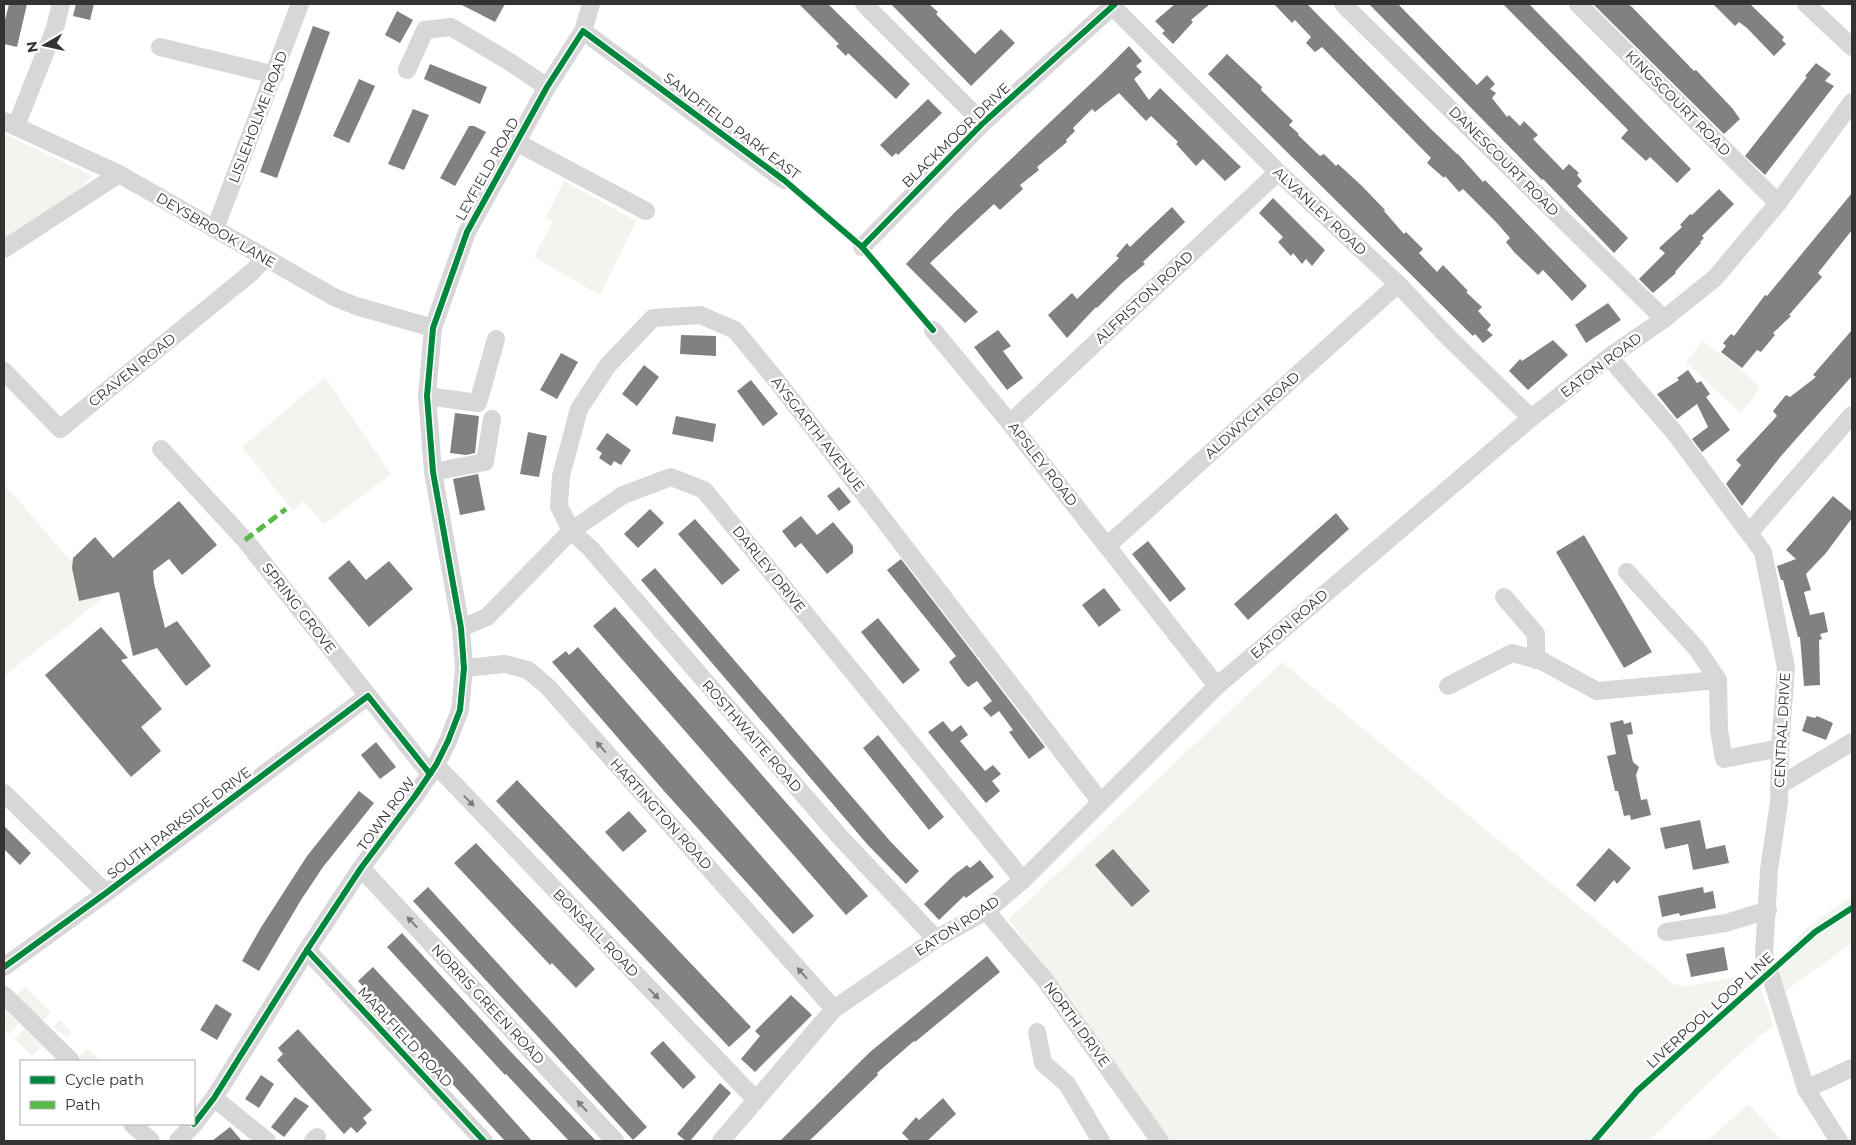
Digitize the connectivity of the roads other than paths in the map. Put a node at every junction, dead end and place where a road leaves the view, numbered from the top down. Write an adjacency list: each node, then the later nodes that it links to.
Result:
1 (61, 4): 17 (street)
2 (300, 4): 13 (street, LISLEHOLME ROAD)
3 (590, 4): 9 (street, LEYFIELD ROAD)
4 (864, 4): 16 (street)
5 (1343, 4): 29 (street, DANESCOURT ROAD)
6 (1578, 4): 22 (street, KINGSCOURT ROAD)
7 (1806, 4): 11 (street)
8 (1113, 5): 16 (street, BLACKMOOR DRIVE); 19 (street, ALVANLEY ROAD)
9 (583, 31): 14 (street, LEYFIELD ROAD); 21 (street, SANDFIELD PARK EAST)
10 (160, 47): 13 (street)
11 (1852, 47)
12 (408, 70): 14 (street)
13 (274, 75): 24 (street, LISLEHOLME ROAD)
14 (547, 87): 18 (street, LEYFIELD ROAD)
15 (1852, 102): 22 (street, EATON ROAD)
16 (983, 123): 25 (street, BLACKMOOR DRIVE)
17 (10, 124): 20 (street, DEYSBROOK LANE)
18 (516, 142): 23 (street); 30 (street, LEYFIELD ROAD)
19 (1278, 172): 28 (street, ALVANLEY ROAD); 39 (street, ALFRISTON ROAD)
20 (119, 174): 24 (street, DEYSBROOK LANE); 26 (street)
21 (784, 180)
22 (1778, 203): 29 (street, EATON ROAD)
23 (646, 211)
24 (215, 229): 27 (street, DEYSBROOK LANE)
25 (862, 247)
26 (4, 249)
27 (265, 258): 30 (street, DEYSBROOK LANE); 34 (street, CRAVEN ROAD)
28 (1398, 284): 37 (street, ALVANLEY ROAD); 44 (street, ALDWYCH ROAD)
29 (1664, 319): 33 (street, EATON ROAD)
30 (433, 328): 35 (street, TOWN ROW)
31 (933, 330): 39 (street, APSLEY ROAD)
32 (496, 339): 35 (street)
33 (1609, 357): 37 (street, EATON ROAD); 43 (street, CENTRAL DRIVE)
34 (4, 371)
35 (427, 396): 41 (street, TOWN ROW)
36 (1852, 415): 43 (street)
37 (1531, 418): 51 (street, EATON ROAD)
38 (492, 419): 41 (street)
39 (1010, 422): 44 (street, APSLEY ROAD)
40 (161, 449): 53 (street, SPRING GROVE)
41 (433, 472): 47 (street, TOWN ROW)
42 (571, 531): 47 (street, DARLEY DRIVE); 59 (street, AYSGARTH AVENUE); 61 (street, DARLEY DRIVE); 66 (street, ROSTHWAITE ROAD)
43 (1749, 533): 55 (street, CENTRAL DRIVE)
44 (1107, 546): 51 (street, APSLEY ROAD)
45 (1627, 572): 50 (street)
46 (1504, 597): 48 (street)
47 (462, 628): 49 (street, TOWN ROW)
48 (1536, 660): 50 (street); 52 (street)
49 (464, 668): 56 (street, TOWN ROW); 70 (street, HARTINGTON ROAD, one-way to 49)
50 (1718, 680): 55 (street)
51 (1217, 686): 59 (street, EATON ROAD)
52 (1448, 686)
53 (368, 696): 56 (street, SPRING GROVE); 62 (street, SOUTH PARKSIDE DRIVE)
54 (1852, 742): 57 (street)
55 (1780, 748): 57 (street, CENTRAL DRIVE)
56 (433, 770): 60 (street, TOWN ROW); 76 (street, BONSALL ROAD, one-way to 76)
57 (1780, 786): 63 (street, CENTRAL DRIVE)
58 (4, 793): 62 (street)
59 (1100, 801): 61 (street, EATON ROAD)
60 (361, 868): 67 (street, TOWN ROW); 84 (street, NORRIS GREEN ROAD, one-way to 60)
61 (1023, 880): 64 (street, EATON ROAD)
62 (106, 893): 68 (street, SOUTH PARKSIDE DRIVE)
63 (1768, 910): 65 (street); 74 (street, CENTRAL DRIVE)
64 (986, 911): 66 (street, EATON ROAD); 87 (street, NORTH DRIVE)
65 (1666, 932)
66 (936, 939): 70 (street, EATON ROAD)
67 (307, 950): 75 (street, TOWN ROW); 83 (street, MARLFIELD ROAD)
68 (4, 967)
69 (4, 995): 72 (street)
70 (834, 1009): 76 (street, EATON ROAD)
71 (1037, 1032): 86 (street)
72 (70, 1060)
73 (1852, 1068): 74 (street)
74 (1806, 1088): 88 (street, CENTRAL DRIVE)
75 (214, 1098): 77 (street, TOWN ROW); 82 (street)
76 (756, 1100): 85 (street, EATON ROAD)
77 (195, 1123)
78 (133, 1125): 80 (street)
79 (193, 1125): 81 (street, TOWN ROW)
80 (151, 1141)
81 (178, 1141)
82 (267, 1141)
83 (484, 1141)
84 (615, 1141)
85 (721, 1141)
86 (1102, 1141)
87 (1160, 1141)
88 (1839, 1141)

